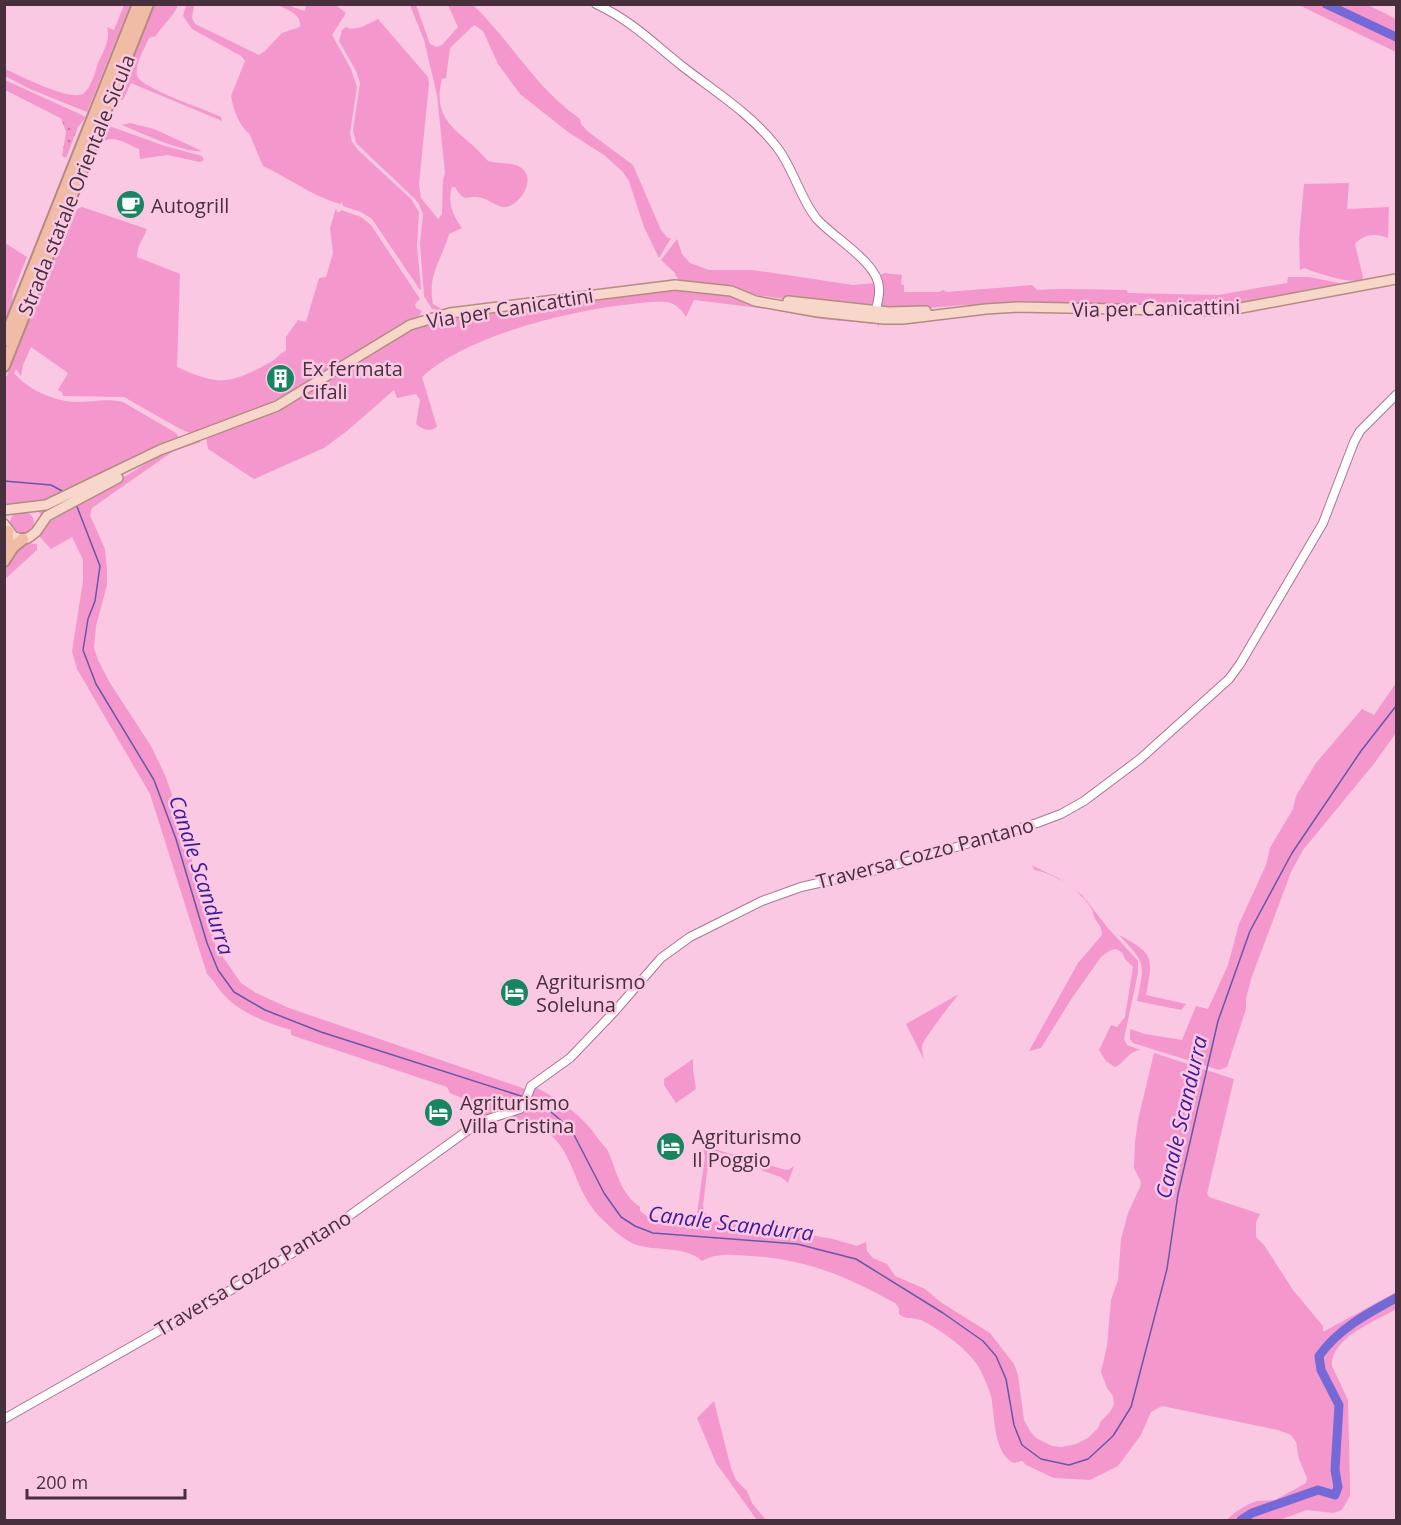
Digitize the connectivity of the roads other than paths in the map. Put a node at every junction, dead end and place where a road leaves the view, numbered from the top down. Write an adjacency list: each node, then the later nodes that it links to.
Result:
1 (138, 4): 10 (highway, Strada statale Orientale Sicula)
2 (148, 4): 11 (highway, Strada statale Orientale Sicula)
3 (596, 4): 6 (street)
4 (1396, 279): 7 (main road, Via per Canicattini)
5 (747, 297): 6 (main road, Via per Canicattini); 8 (main road, Via per Canicattini); 13 (main road, Via per Canicattini)
6 (877, 306): 7 (main road, Via per Canicattini); 8 (street); 9 (street)
7 (986, 309): 9 (main road, Via per Canicattini)
8 (818, 312): 9 (main road, Via per Canicattini)
9 (884, 319)
10 (4, 340)
11 (4, 366)
12 (1396, 395): 21 (street, Traversa Cozzo Pantano)
13 (56, 505): 14 (main road); 17 (main road)
14 (26, 507): 15 (main road); 17 (main road)
15 (9, 509): 16 (main road)
16 (6, 527): 18 (main road); 19 (highway)
17 (38, 528): 18 (main road)
18 (23, 539): 20 (highway)
19 (4, 555)
20 (4, 561)
21 (4, 1419)

